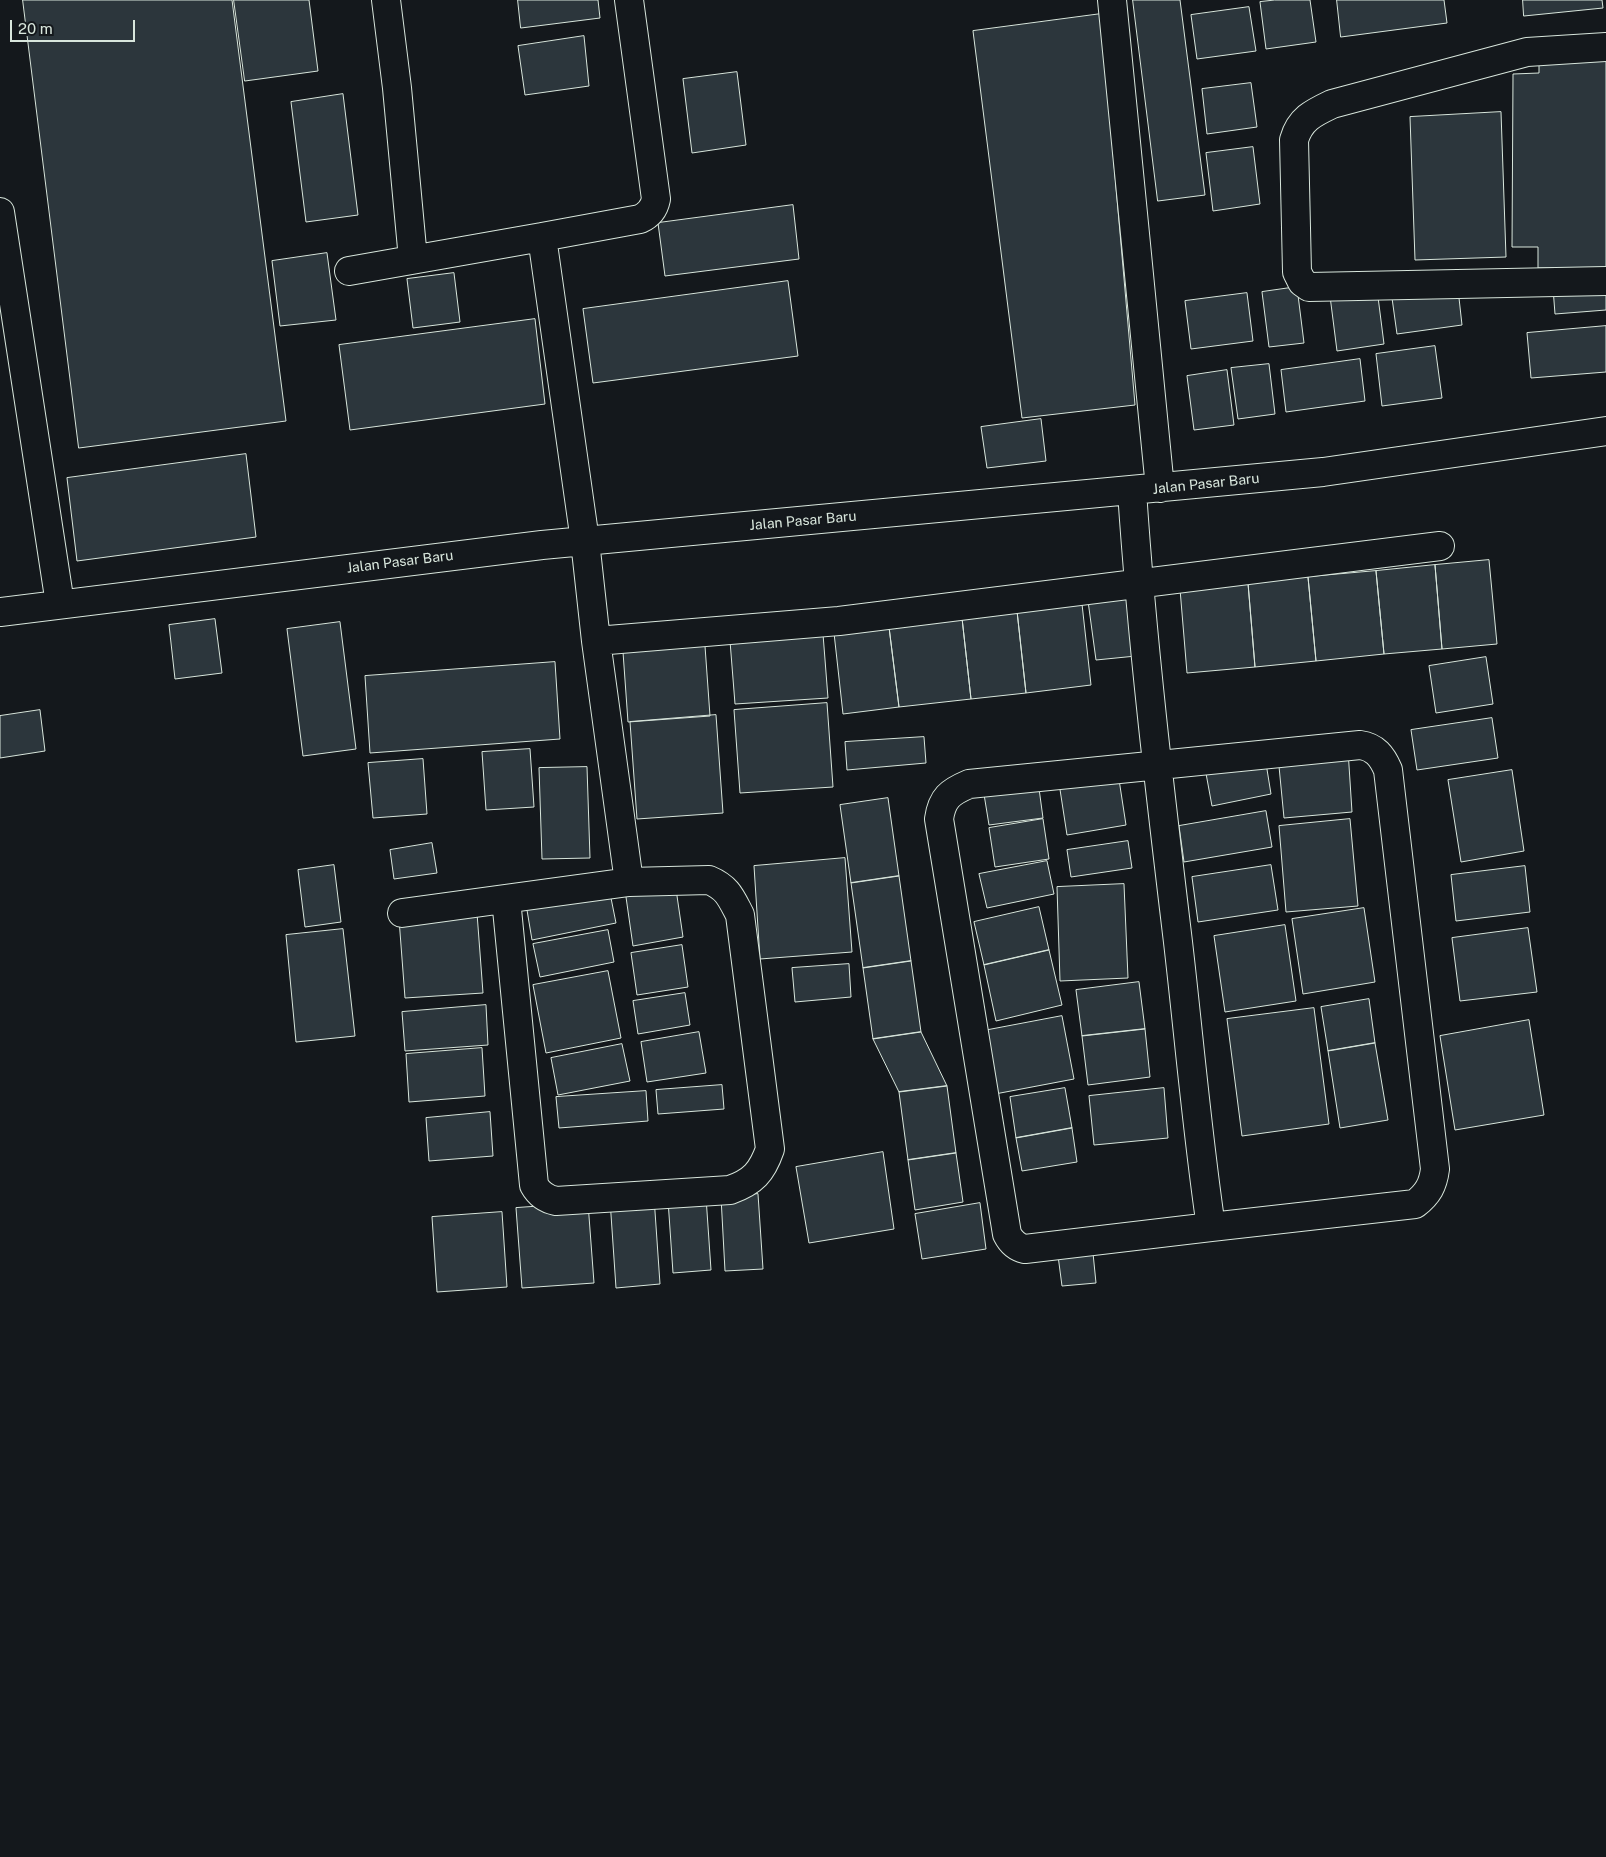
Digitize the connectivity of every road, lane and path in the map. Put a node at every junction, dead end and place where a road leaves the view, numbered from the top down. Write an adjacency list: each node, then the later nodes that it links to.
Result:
1 (386, 0): 7 (street)
2 (629, 0): 6 (street)
3 (1112, 0): 11 (street)
4 (1606, 47): 9 (street)
5 (0, 212): 16 (street)
6 (542, 237): 7 (street); 13 (street)
7 (413, 259): 8 (street)
8 (349, 271)
9 (1606, 281)
10 (1606, 431): 11 (street, Jalan Pasar Baru)
11 (1160, 488): 12 (street, Jalan Pasar Baru)
12 (1132, 491): 13 (street, Jalan Pasar Baru); 15 (street)
13 (585, 541): 16 (street, Jalan Pasar Baru); 18 (street)
14 (1440, 546): 15 (street)
15 (1138, 585): 18 (street); 19 (street)
16 (60, 604): 17 (street, Jalan Pasar Baru)
17 (0, 612)
18 (596, 641): 20 (street)
19 (1157, 764): 23 (street); 23 (street); 23 (street)
20 (629, 882): 21 (street); 21 (street)
21 (506, 900): 22 (street)
22 (402, 913)
23 (1211, 1227)

